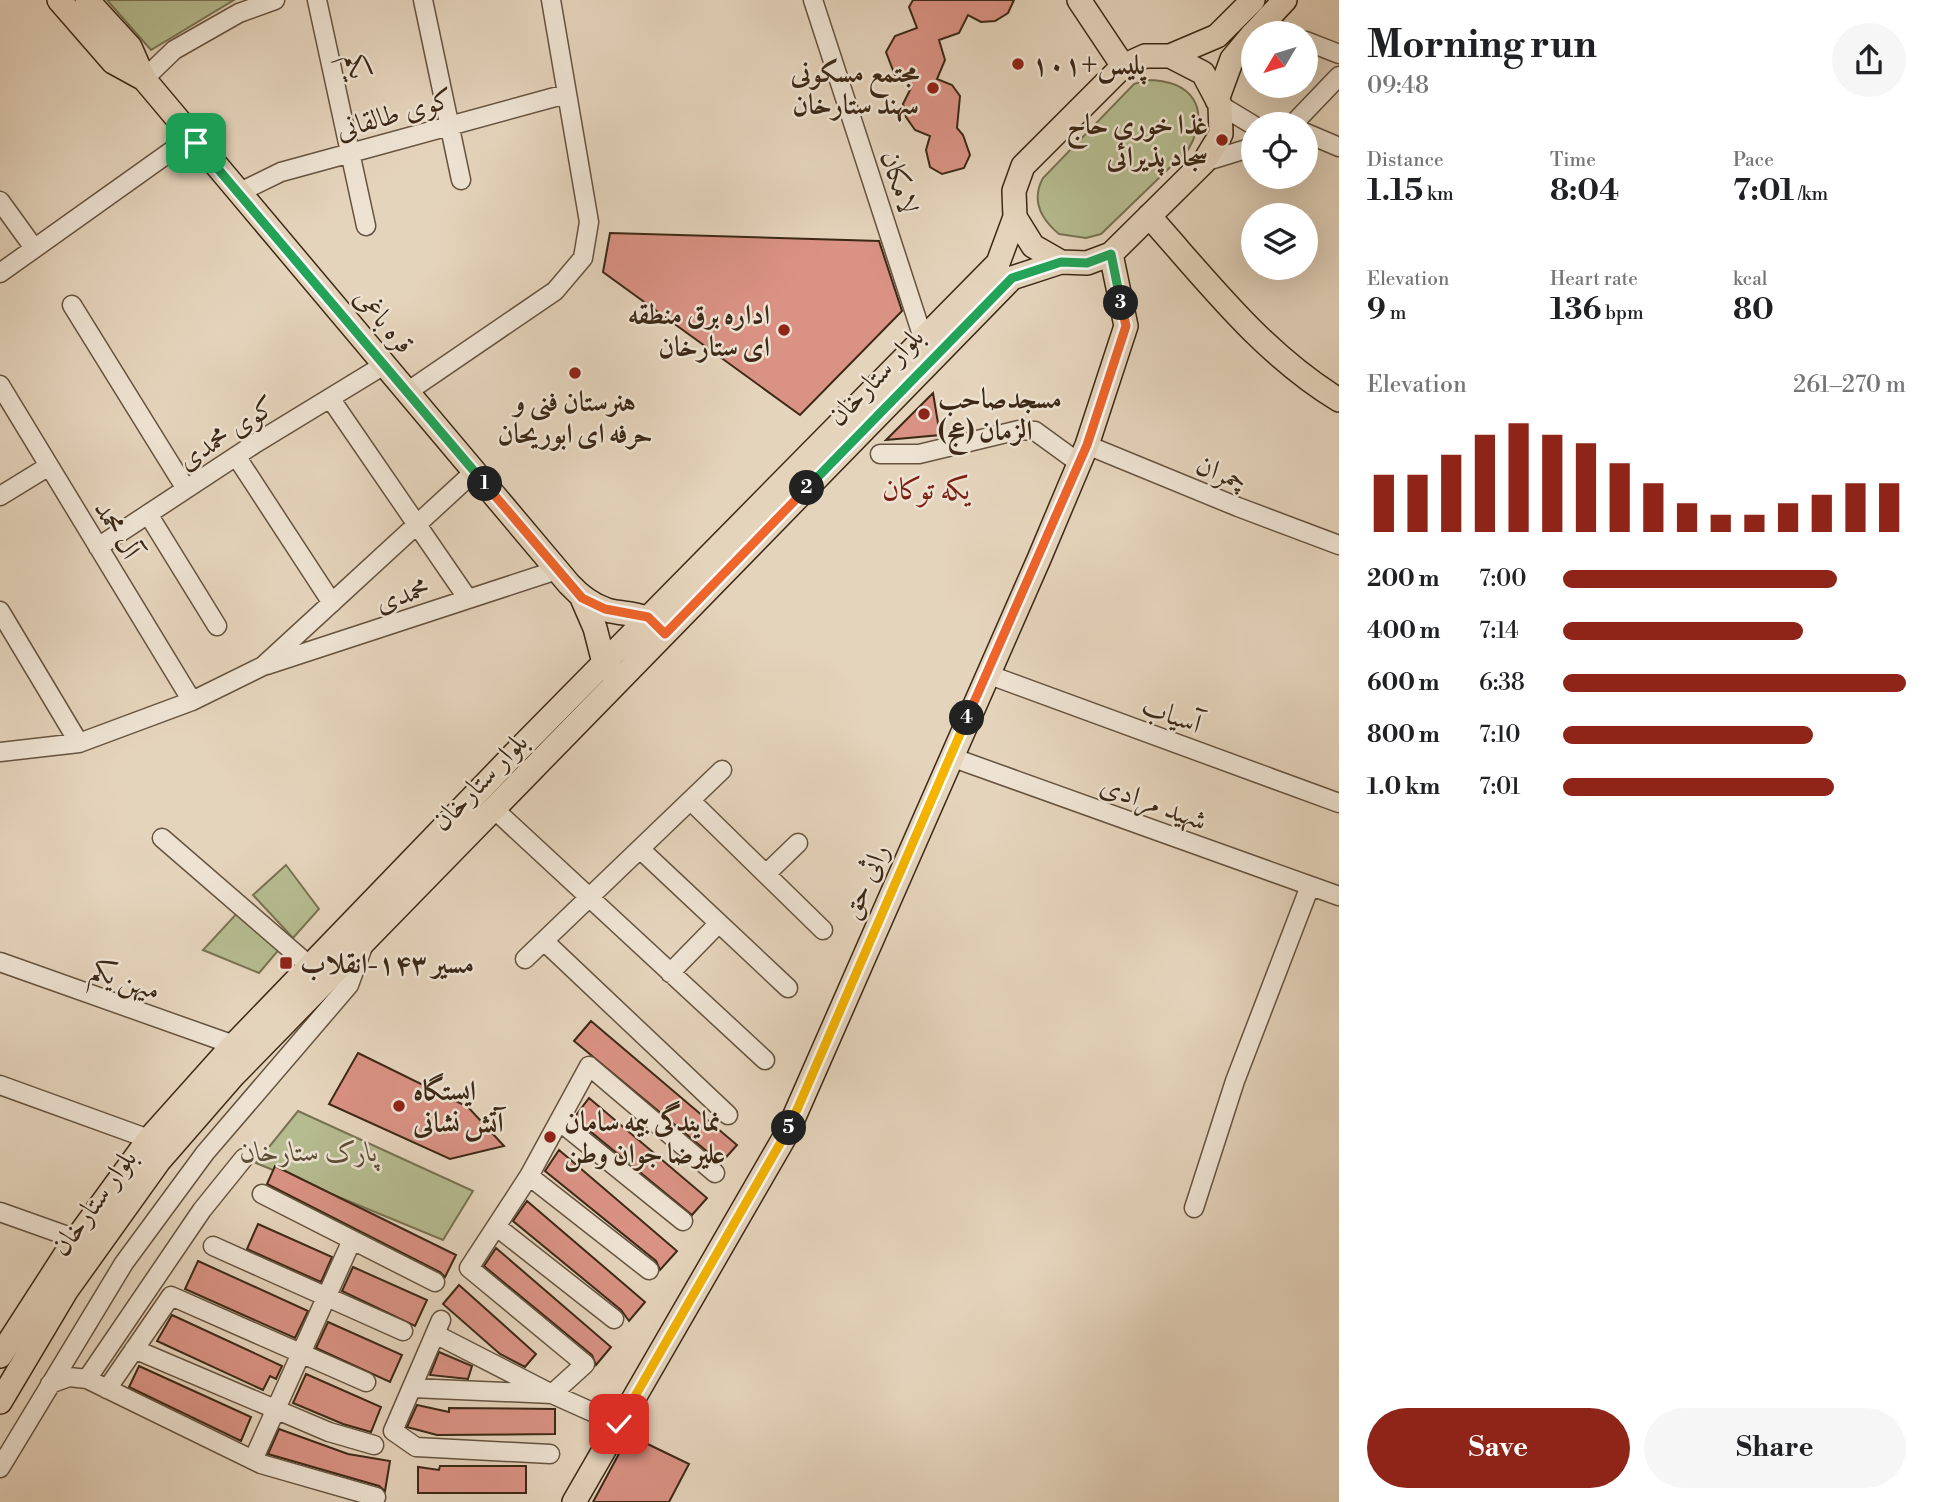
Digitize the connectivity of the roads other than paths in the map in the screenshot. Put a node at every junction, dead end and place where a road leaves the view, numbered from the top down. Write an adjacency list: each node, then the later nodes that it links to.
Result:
1 (59, 0): 18 (main road)
2 (87, 0): 18 (main road)
3 (275, 0): 18 (street)
4 (317, 0): 28 (street, یکم)
5 (422, 0): 23 (street)
6 (813, 0): 41 (street, لامکان)
7 (1079, 0): 16 (main road)
8 (1253, 0): 15 (main road)
9 (1286, 0): 11 (main road)
10 (556, 1): 19 (street)
11 (1265, 21)
12 (1318, 46): 14 (street)
13 (1241, 48): 20 (main road)
14 (1339, 54)
15 (1170, 56): 16 (main road); 20 (main road)
16 (1123, 65): 34 (main road)
17 (1339, 76): 21 (street)
18 (144, 79): 24 (main road, قره باغی)
19 (566, 93): 23 (street, کوی طالقانی); 44 (street)
20 (1219, 103): 22 (street); 29 (main road)
21 (1304, 112)
22 (1241, 117)
23 (449, 125): 28 (street, کوی طالقانی); 30 (street)
24 (191, 137): 31 (main road, قره باغی); 36 (street)
25 (1318, 138): 26 (street)
26 (1339, 147)
27 (1241, 151): 29 (street)
28 (350, 153): 31 (street, کوی طالقانی); 35 (street, یکم)
29 (1204, 162): 33 (main road)
30 (461, 180)
31 (240, 192): 42 (main road, قره باغی)
32 (0, 201): 36 (street)
33 (1149, 216): 37 (main road); 46 (main road)
34 (1016, 217): 38 (main road); 41 (main road, بلوار ستارخان)
35 (366, 226)
36 (34, 248): 39 (street)
37 (1111, 254): 38 (main road, بلوار ستارخان); 48 (main road, راثی حق)
38 (1061, 262): 65 (main road, بلوار ستارخان)
39 (0, 273)
40 (72, 305): 52 (street)
41 (924, 341): 63 (main road, بلوار ستارخان)
42 (384, 365): 44 (main road, قره باغی); 45 (street, کوی محمدی)
43 (0, 385): 50 (street, آل محمد)
44 (407, 392): 51 (main road, قره باغی)
45 (330, 398): 49 (street, کوی محمدی); 55 (street)
46 (1339, 400)
47 (880, 454): 48 (street, چمران)
48 (1083, 454): 56 (street, چمران); 68 (main road, راثی حق)
49 (236, 456): 52 (street, کوی محمدی); 61 (street)
50 (49, 466): 53 (street); 57 (street, آل محمد)
51 (475, 471): 55 (street, محمدی); 58 (main road, قره باغی)
52 (186, 489): 54 (street, کوی محمدی)
53 (0, 496)
54 (148, 514): 57 (street, کوی محمدی); 64 (street)
55 (416, 525): 60 (street); 61 (street, محمدی)
56 (1339, 545)
57 (98, 547): 69 (street, آل محمد)
58 (557, 570): 59 (main road, قره باغی); 60 (street, محمدی)
59 (582, 598): 63 (main road, قره باغی); 67 (main road, قره باغی)
60 (468, 599): 66 (street, محمدی)
61 (332, 603): 66 (street, محمدی)
62 (0, 611): 70 (street)
63 (648, 617): 65 (main road); 67 (main road, بلوار ستارخان)
64 (217, 626)
65 (665, 634): 67 (main road, بلوار ستارخان)
66 (263, 666): 69 (street, محمدی)
67 (611, 671): 76 (main road, بلوار ستارخان); 90 (main road, بلوار ستارخان)
68 (987, 674): 72 (main road, راثی حق); 75 (street, آسیاب)
69 (192, 701): 70 (street, محمدی)
70 (79, 743): 71 (street, محمدی)
71 (0, 752)
72 (951, 757): 81 (street, شهید مرادی); 126 (main road, راثی حق)
73 (722, 771): 74 (street)
74 (691, 801): 79 (street); 80 (street)
75 (1339, 803)
76 (494, 809): 83 (street); 86 (main road, بلوار ستارخان)
77 (162, 838): 90 (street)
78 (797, 843): 80 (street)
79 (640, 849): 83 (street); 84 (street)
80 (766, 874): 85 (street)
81 (1310, 886): 82 (street, شهید مرادی); 103 (street)
82 (1339, 896)
83 (589, 898): 87 (street); 91 (street)
84 (719, 923): 91 (street); 92 (street)
85 (823, 930)
86 (366, 940): 90 (main road, بلوار ستارخان); 120 (street)
87 (544, 941): 88 (street); 96 (street)
88 (525, 960)
89 (0, 962): 93 (street, میهن یکم)
90 (318, 973): 93 (main road, بلوار ستارخان); 124 (main road, بلوار ستارخان)
91 (670, 973): 94 (street)
92 (788, 988)
93 (234, 1045): 98 (main road, بلوار ستارخان)
94 (765, 1060)
95 (0, 1085): 98 (street)
96 (728, 1115)
97 (559, 1121): 100 (street); 101 (street); 105 (street)
98 (149, 1139): 107 (main road, بلوار ستارخان)
99 (244, 1158): 118 (street)
100 (715, 1173)
101 (529, 1176): 106 (street); 110 (street)
102 (262, 1194): 108 (street)
103 (1194, 1208)
104 (0, 1212): 107 (street)
105 (683, 1221)
106 (497, 1227): 113 (street); 123 (street)
107 (76, 1239): 117 (main road, بلوار ستارخان)
108 (352, 1240): 111 (street); 112 (street)
109 (213, 1246): 112 (street)
110 (649, 1270)
111 (435, 1282)
112 (327, 1297): 114 (street); 116 (street)
113 (614, 1319)
114 (404, 1331)
115 (134, 1349): 116 (street); 122 (street); 125 (street)
116 (301, 1353): 119 (street); 125 (street)
117 (0, 1356)
118 (87, 1379): 120 (street); 122 (street)
119 (366, 1382)
120 (50, 1384): 130 (street)
121 (412, 1388): 123 (street); 123 (street); 128 (street)
122 (107, 1389): 129 (street)
123 (552, 1394): 126 (street)
124 (0, 1402)
125 (276, 1409): 127 (street); 129 (street)
126 (619, 1424): 132 (main road, راثی حق)
127 (374, 1445)
128 (550, 1454)
129 (253, 1460): 131 (street)
130 (0, 1468)
131 (376, 1497)
132 (574, 1502)

